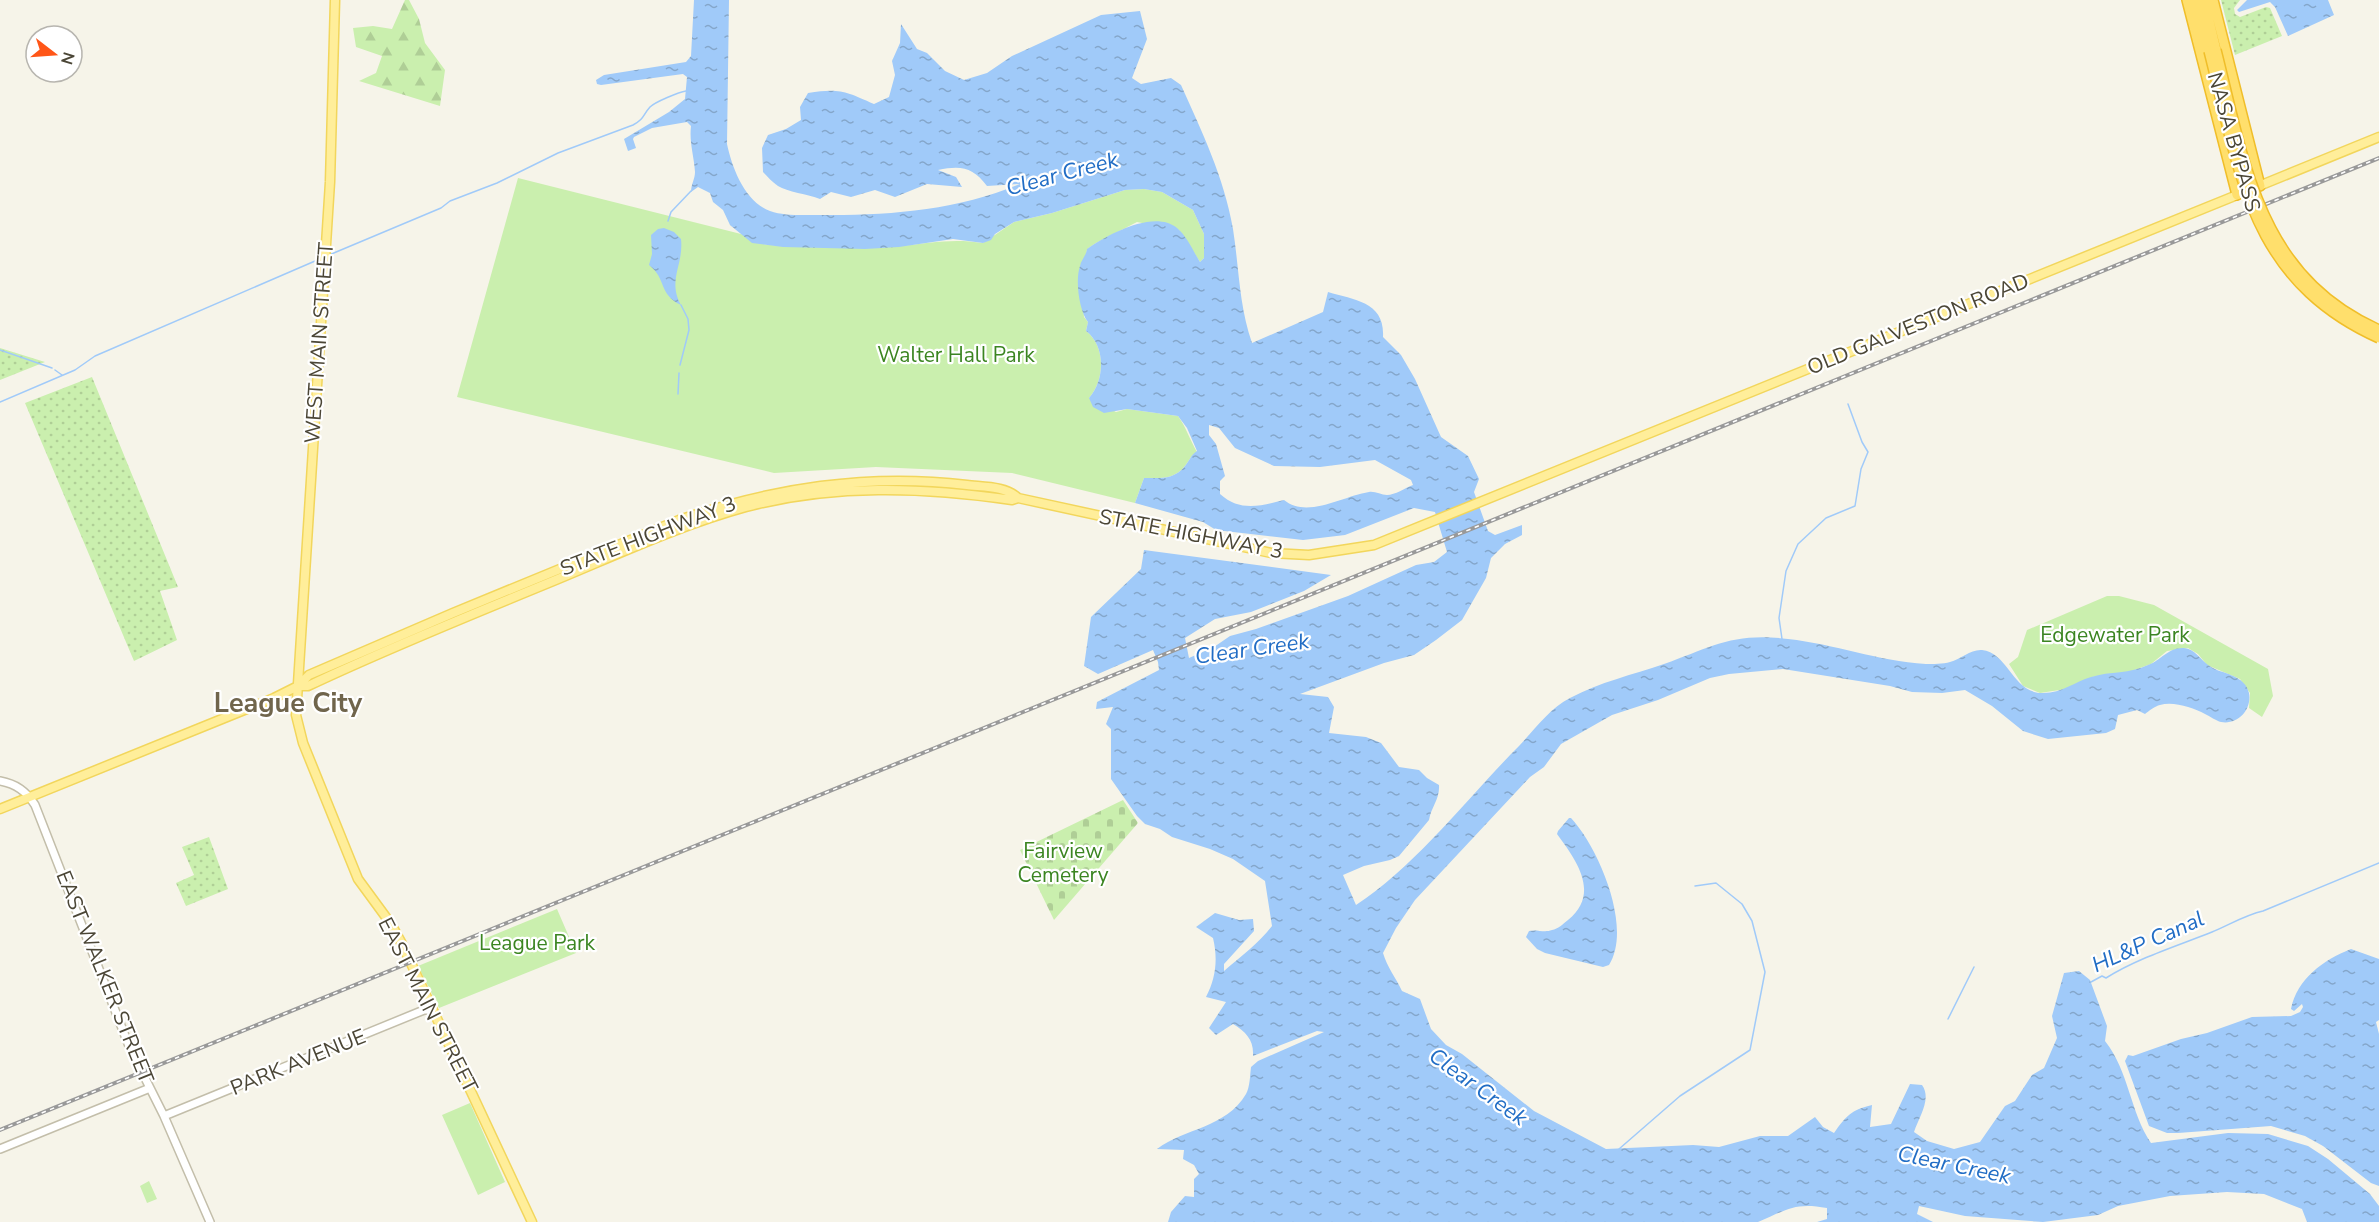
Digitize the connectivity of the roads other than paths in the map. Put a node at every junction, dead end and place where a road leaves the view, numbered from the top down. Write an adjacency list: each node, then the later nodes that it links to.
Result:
1 (335, 0): 15 (main road, WEST MAIN STREET)
2 (2187, 0): 8 (highway)
3 (2196, 0): 6 (highway, NASA BYPASS)
4 (2204, 0): 6 (highway, NASA BYPASS)
5 (2213, 0): 7 (highway)
6 (2212, 51): 12 (highway, NASA BYPASS, bridge); 13 (highway, NASA BYPASS, bridge)
7 (2241, 107): 8 (highway); 10 (highway)
8 (2216, 117): 11 (highway)
9 (2379, 137): 10 (main road, OLD GALVESTON ROAD)
10 (2260, 186): 11 (main road, OLD GALVESTON ROAD)
11 (2237, 195): 14 (main road, OLD GALVESTON ROAD)
12 (2379, 330)
13 (2379, 338)
14 (1458, 510): 15 (main road, STATE HIGHWAY 3)
15 (298, 686): 17 (main road, STATE HIGHWAY 3); 19 (main road, EAST MAIN STREET)
16 (0, 781): 17 (street)
17 (30, 797): 18 (main road, STATE HIGHWAY 3); 20 (street, EAST WALKER STREET)
18 (0, 809)
19 (433, 1010): 21 (street, PARK AVENUE); 24 (main road, EAST MAIN STREET)
20 (150, 1088): 21 (street, EAST WALKER STREET); 22 (street)
21 (164, 1116): 23 (street, EAST WALKER STREET)
22 (0, 1149)
23 (210, 1222)
24 (532, 1222)

